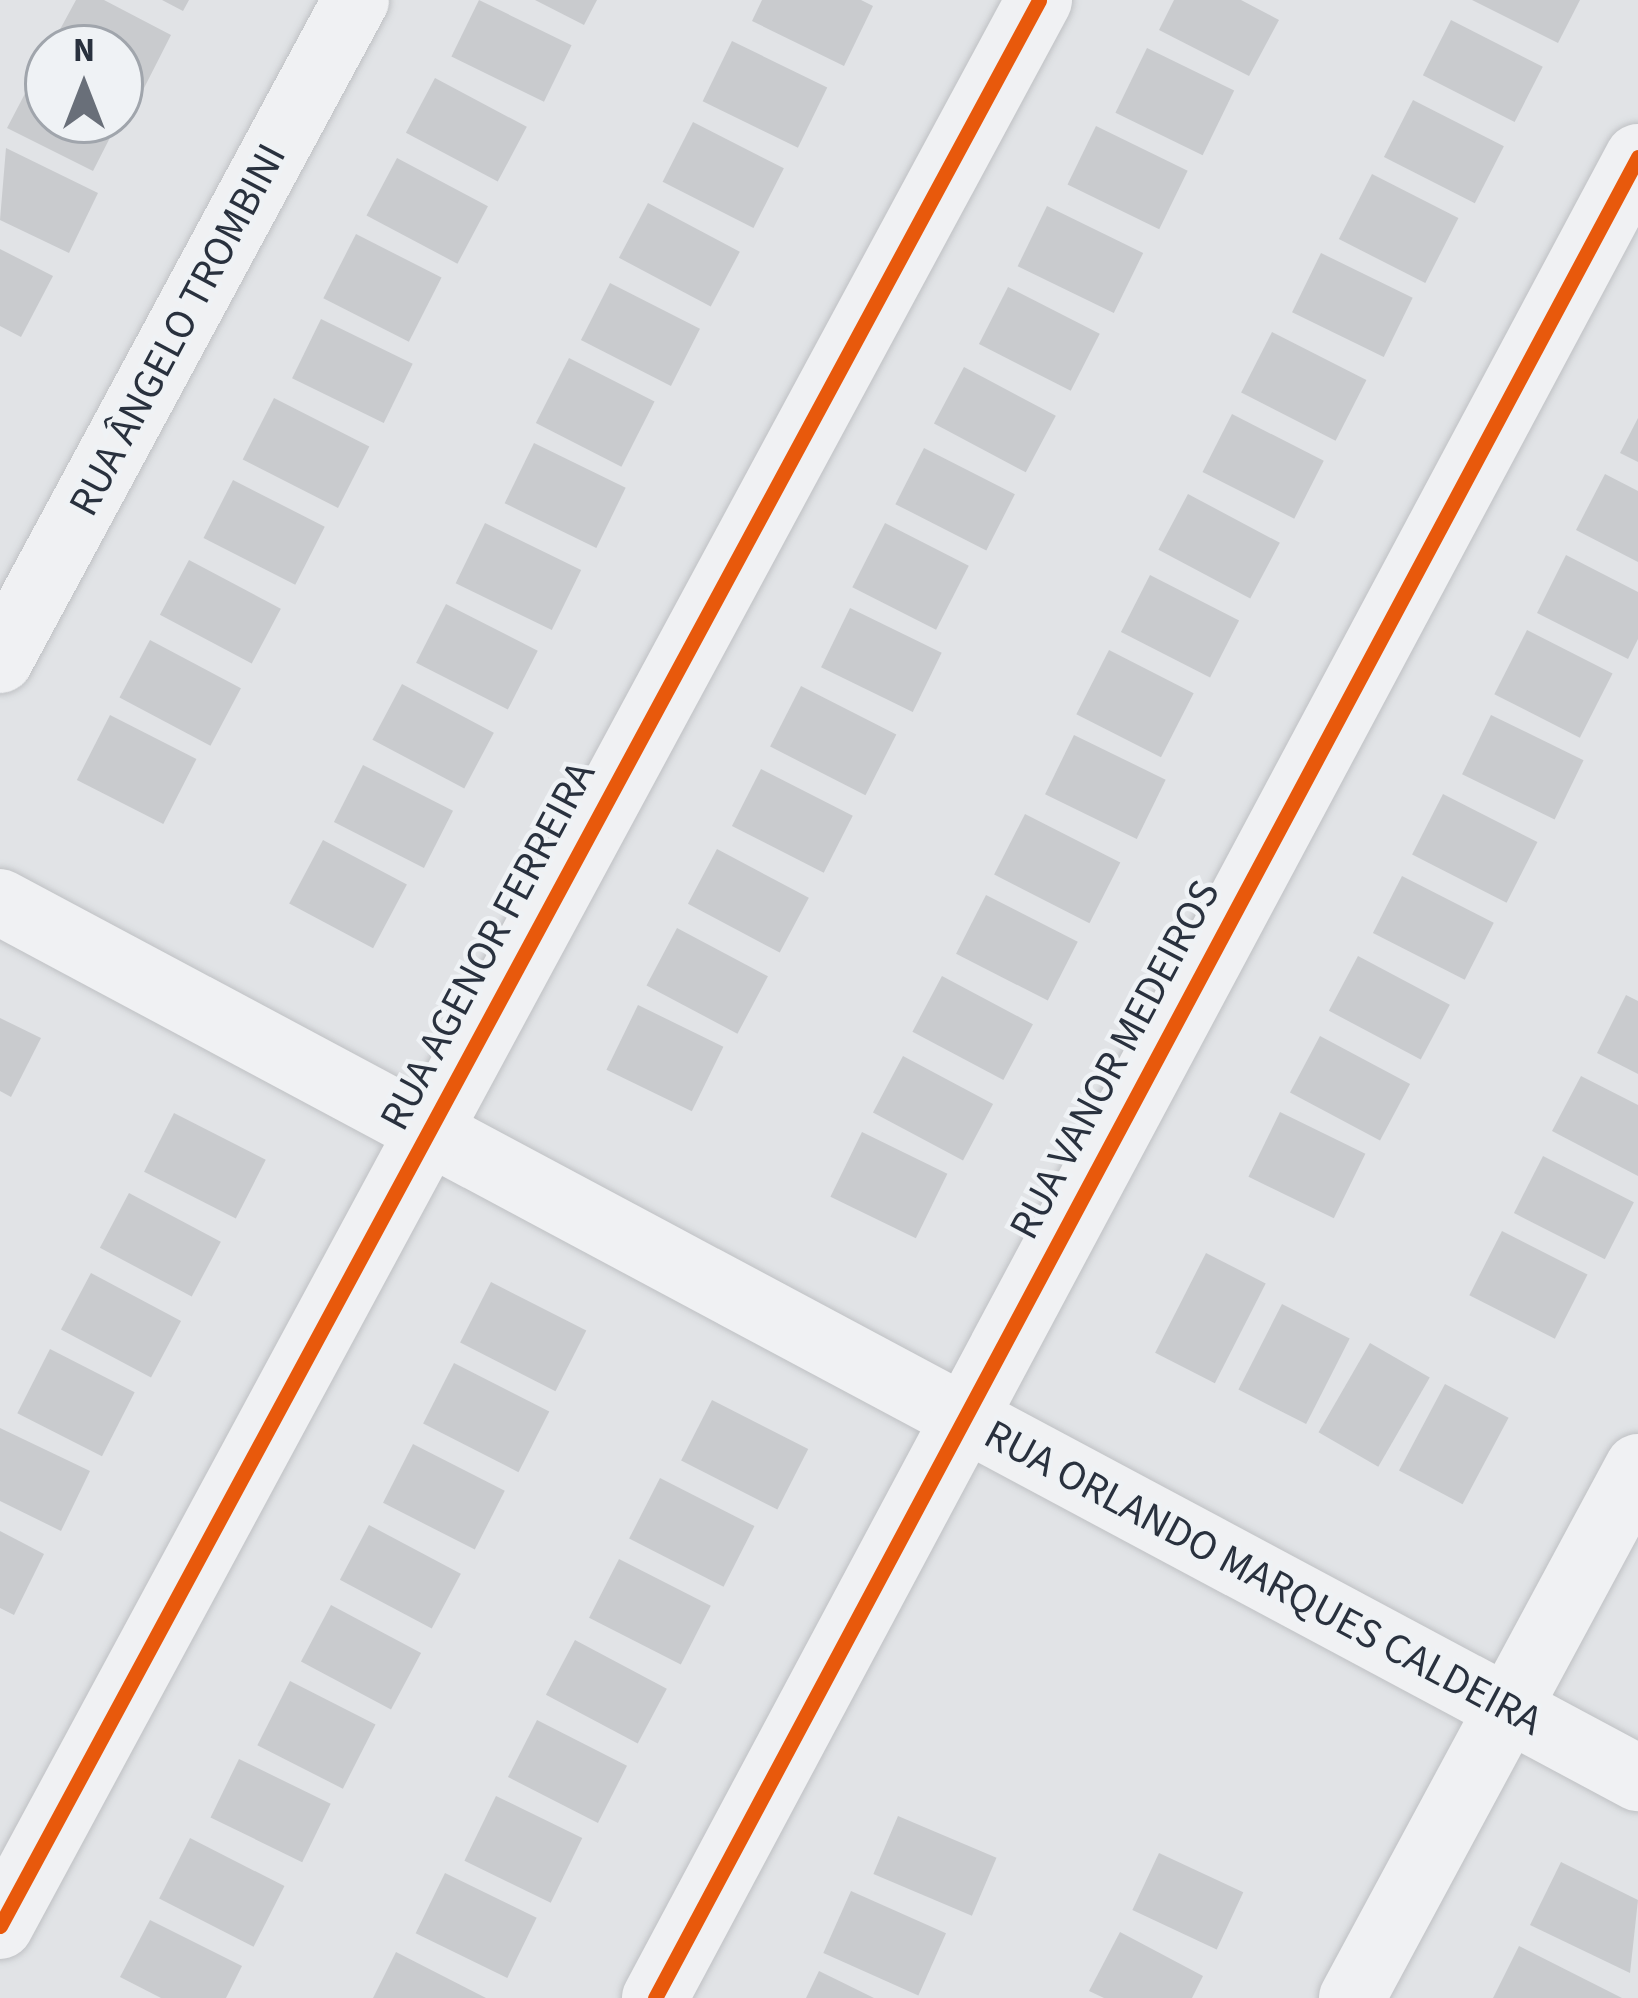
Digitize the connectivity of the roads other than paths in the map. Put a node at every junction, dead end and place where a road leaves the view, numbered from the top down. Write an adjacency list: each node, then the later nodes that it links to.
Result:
1 (356, 0): 4 (street, RUA ÂNGELO TROMBINI)
2 (1039, 0): 6 (street, RUA AGENOR FERREIRA)
3 (1638, 157): 7 (street, RUA VANOR MEDEIROS)
4 (0, 660)
5 (0, 902): 6 (street, RUA ORLANDO MARQUES CALDEIRA)
6 (428, 1132): 7 (street, RUA ORLANDO MARQUES CALDEIRA); 11 (street, RUA AGENOR FERREIRA)
7 (965, 1418): 9 (street, RUA ORLANDO MARQUES CALDEIRA); 12 (street, RUA VANOR MEDEIROS)
8 (1638, 1467): 9 (street)
9 (1508, 1709): 10 (street, RUA ORLANDO MARQUES CALDEIRA); 13 (street)
10 (1638, 1778)
11 (0, 1926)
12 (655, 1998)
13 (1352, 1998)

